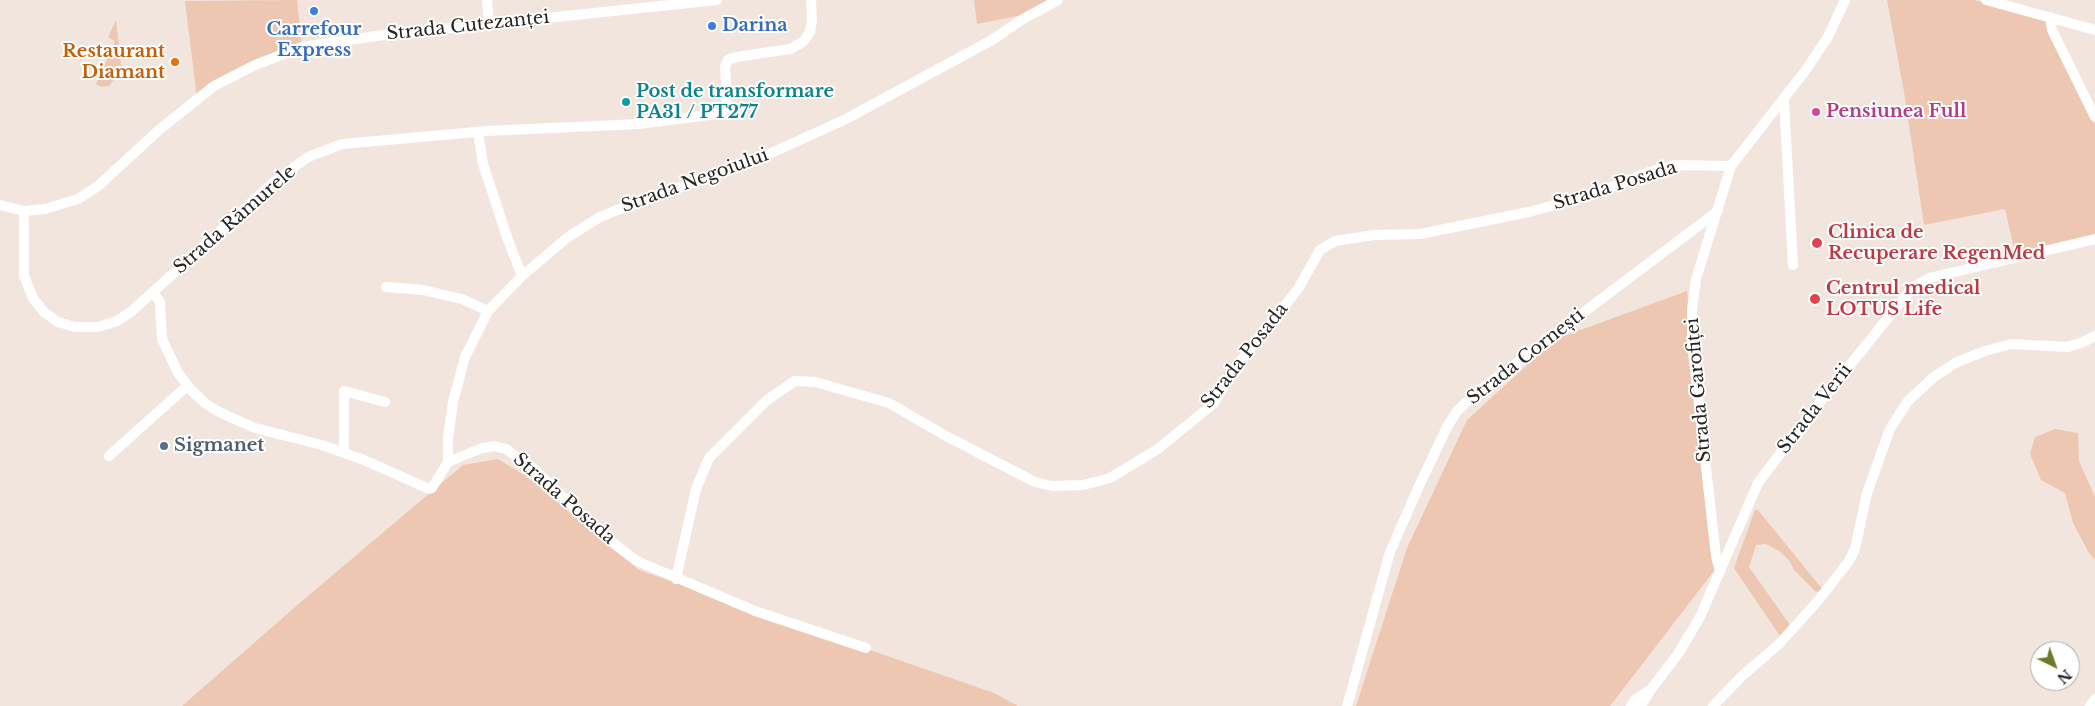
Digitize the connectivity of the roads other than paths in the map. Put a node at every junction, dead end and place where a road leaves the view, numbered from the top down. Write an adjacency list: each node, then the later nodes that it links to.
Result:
1 (486, 0): 8 (street)
2 (717, 0): 8 (street, Strada Cutezanței)
3 (810, 0): 12 (street, Strada Rămurele)
4 (1058, 0): 19 (street, Strada Negoiului)
5 (1845, 0): 10 (street)
6 (1986, 0): 7 (street)
7 (2050, 17): 9 (street); 11 (street)
8 (489, 24): 15 (street, Strada Cutezanței)
9 (2095, 30)
10 (1784, 100): 13 (street); 18 (street)
11 (2095, 117)
12 (478, 132): 19 (street); 21 (street, Strada Rămurele)
13 (1731, 166): 16 (street); 30 (street, Strada Posada)
14 (0, 205): 15 (street, Strada Cutezanței)
15 (24, 211): 21 (street, Strada Rămurele)
16 (1718, 211): 29 (street, Strada Garofiței); 34 (street, Strada Cornești)
17 (2095, 239): 29 (street, Strada Verii)
18 (1792, 265)
19 (522, 276): 22 (street, Strada Negoiului)
20 (386, 287): 22 (street)
21 (153, 292): 24 (street)
22 (488, 311): 28 (street, Strada Negoiului)
23 (2095, 336): 37 (street)
24 (187, 386): 26 (street); 27 (street)
25 (385, 402): 26 (street)
26 (344, 453): 28 (street)
27 (109, 456)
28 (448, 462): 30 (street, Strada Posada)
29 (1720, 572): 32 (street, Strada Verii)
30 (676, 579): 31 (street, Strada Posada)
31 (866, 648)
32 (1652, 688): 35 (street); 36 (street, Strada Verii)
33 (2095, 699): 38 (street)
34 (1347, 706)
35 (1631, 706)
36 (1641, 706)
37 (1713, 706)
38 (2090, 706)

